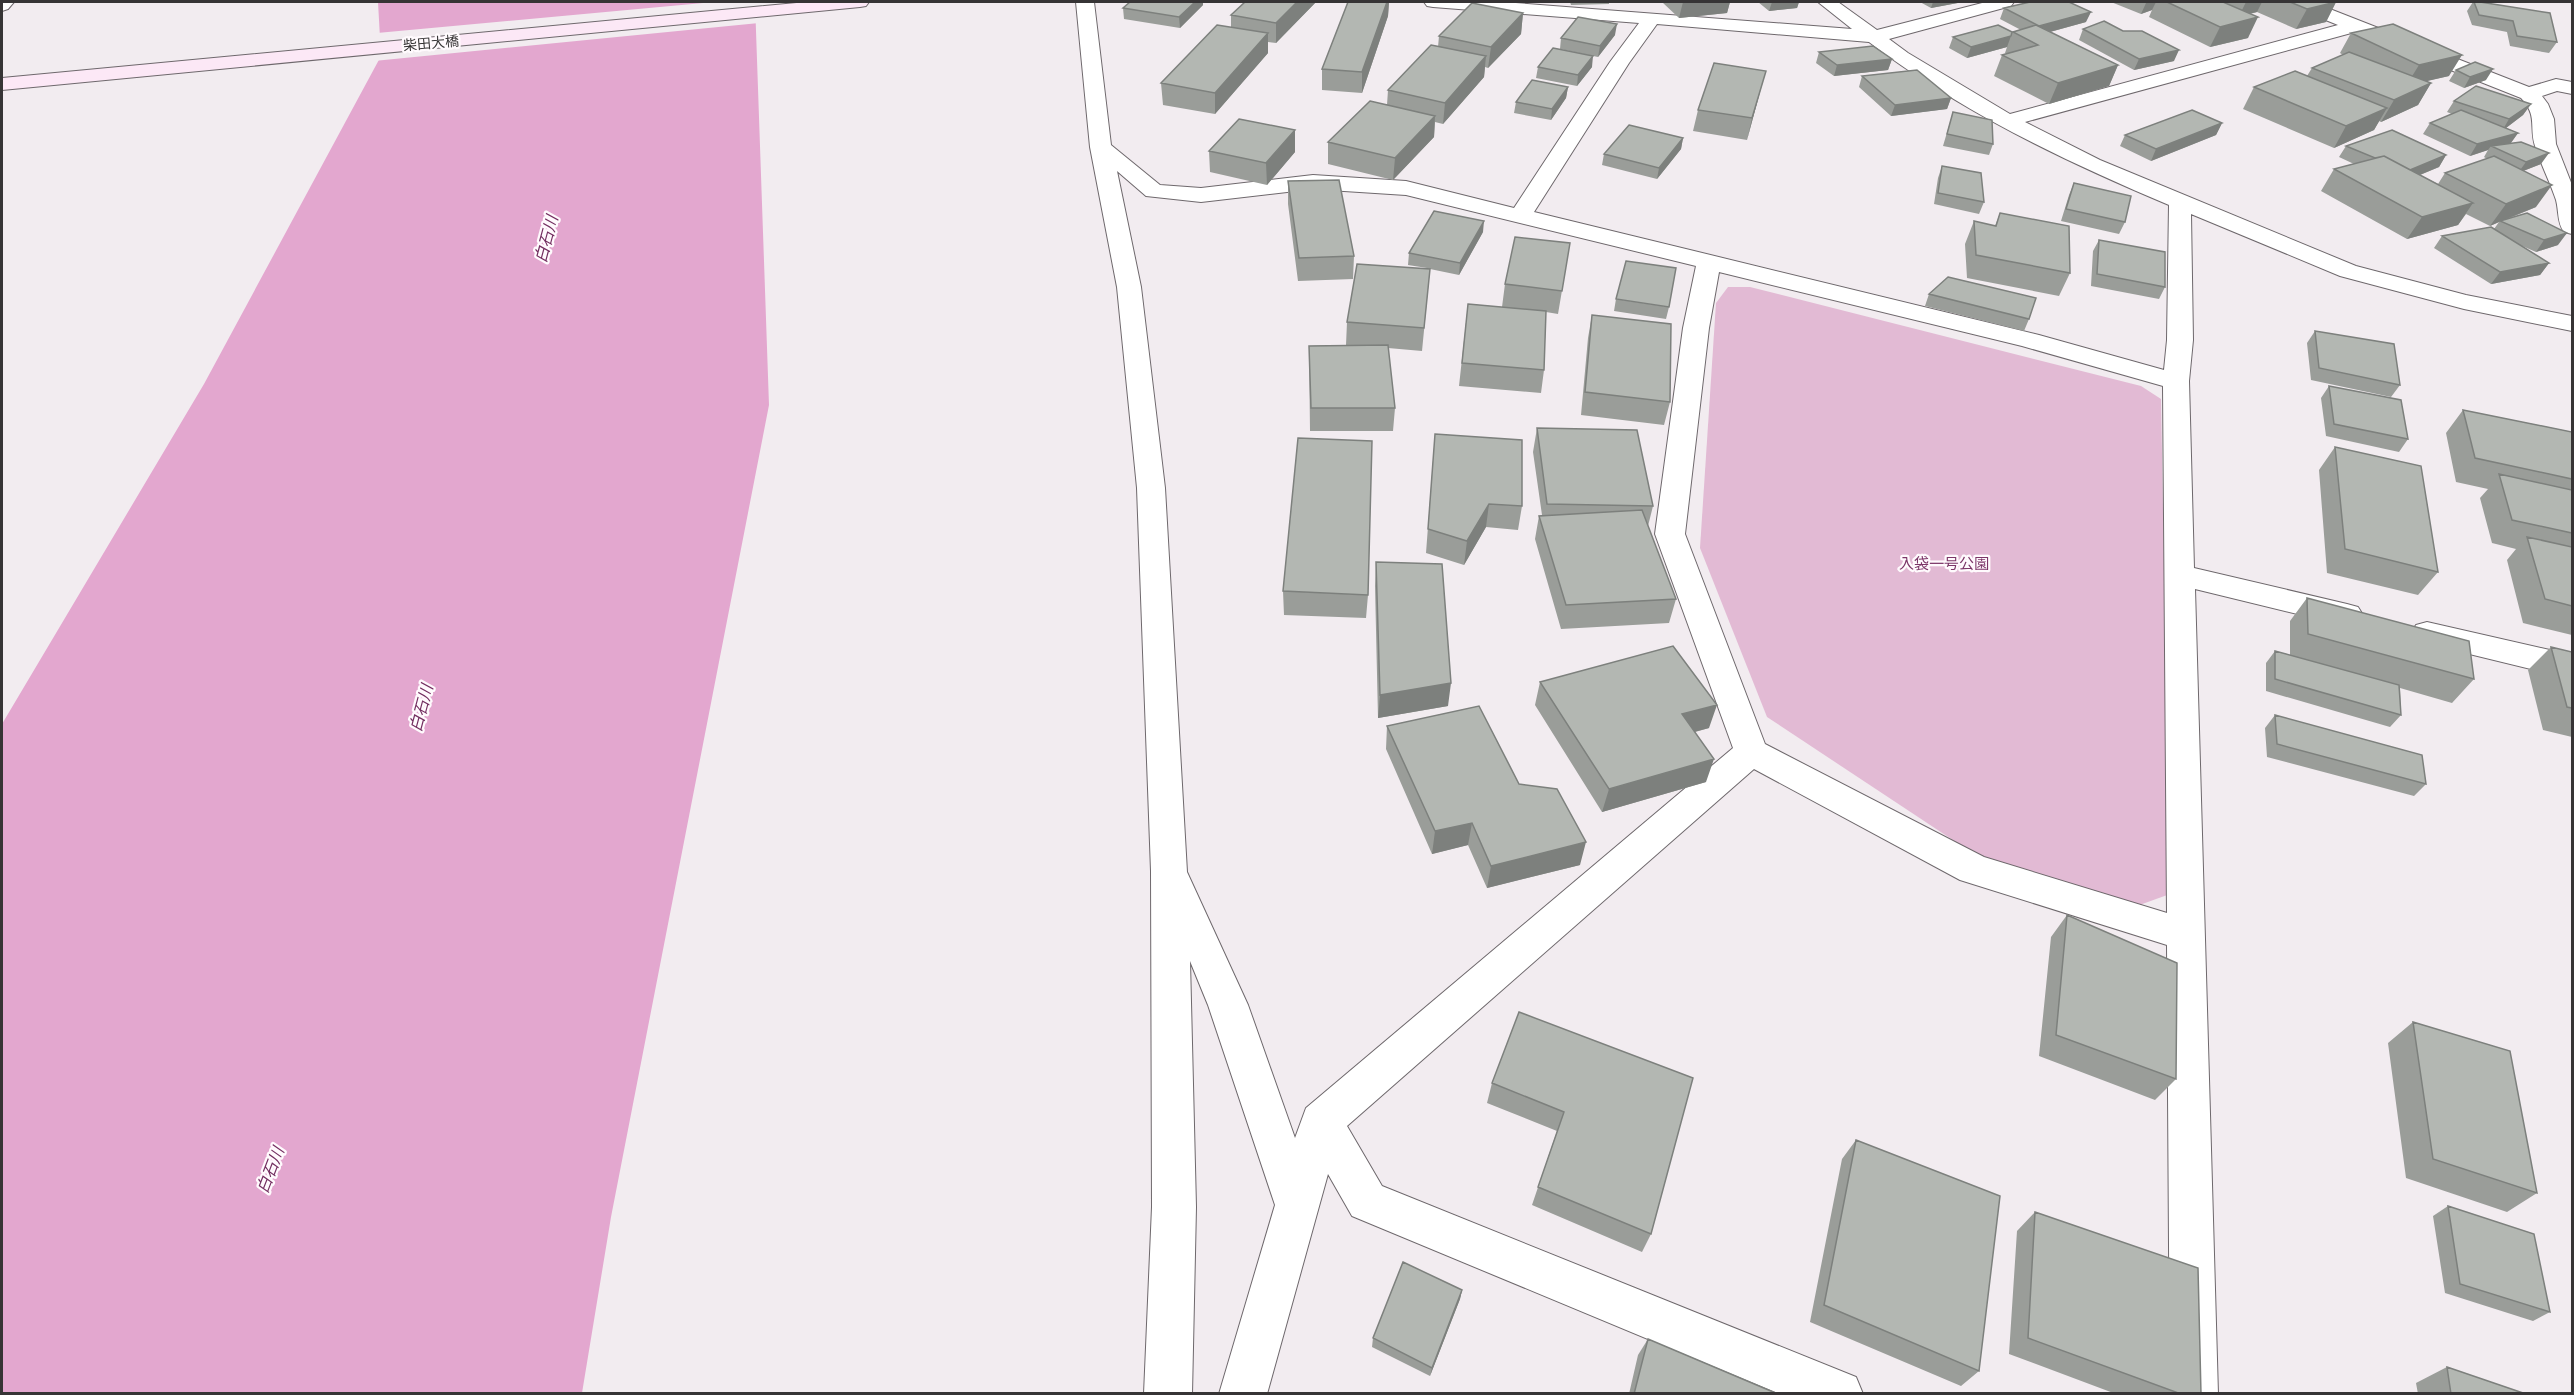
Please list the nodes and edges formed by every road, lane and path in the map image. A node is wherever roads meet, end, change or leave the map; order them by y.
1 (5, 2) edge
2 (860, 2) edge
3 (1085, 2) edge
4 (1433, 2) edge
5 (1827, 2) edge
6 (2004, 2) edge
7 (2297, 2) edge
8 (2, 5) edge
9 (1652, 18) junction
10 (2358, 25) junction
11 (1874, 37) junction
12 (2, 84) edge
13 (2572, 88) edge
14 (2528, 94) junction
15 (2006, 121) junction
16 (1101, 147) junction
17 (2180, 201) junction
18 (1520, 216) junction
19 (2572, 227) edge
20 (1709, 262) junction
21 (2572, 323) edge
22 (2176, 381) junction
23 (2180, 575) junction
24 (2572, 667) edge
25 (1751, 752) junction
26 (1169, 871) junction
27 (2186, 935) junction
28 (1321, 1122) junction
29 (1297, 1204) junction
30 (1168, 1394) edge
31 (1243, 1394) edge
32 (1839, 1394) edge
33 (2194, 1394) edge

1 - 8 street
2 - 12 main road, 柴田大橋
3 - 16 street
4 - 9 street
5 - 11 street
6 - 11 street
7 - 10 street
9 - 11 street
9 - 18 street
10 - 14 street
10 - 15 street
11 - 15 street
13 - 14 street
14 - 19 street
15 - 17 street
16 - 18 street
16 - 26 street
17 - 21 street
17 - 22 street
18 - 20 street
20 - 22 street
20 - 25 street
22 - 23 street
23 - 24 street
23 - 27 street
25 - 27 street
25 - 28 street
26 - 29 street
26 - 30 street
27 - 33 street
28 - 29 street
28 - 32 street
29 - 31 street

